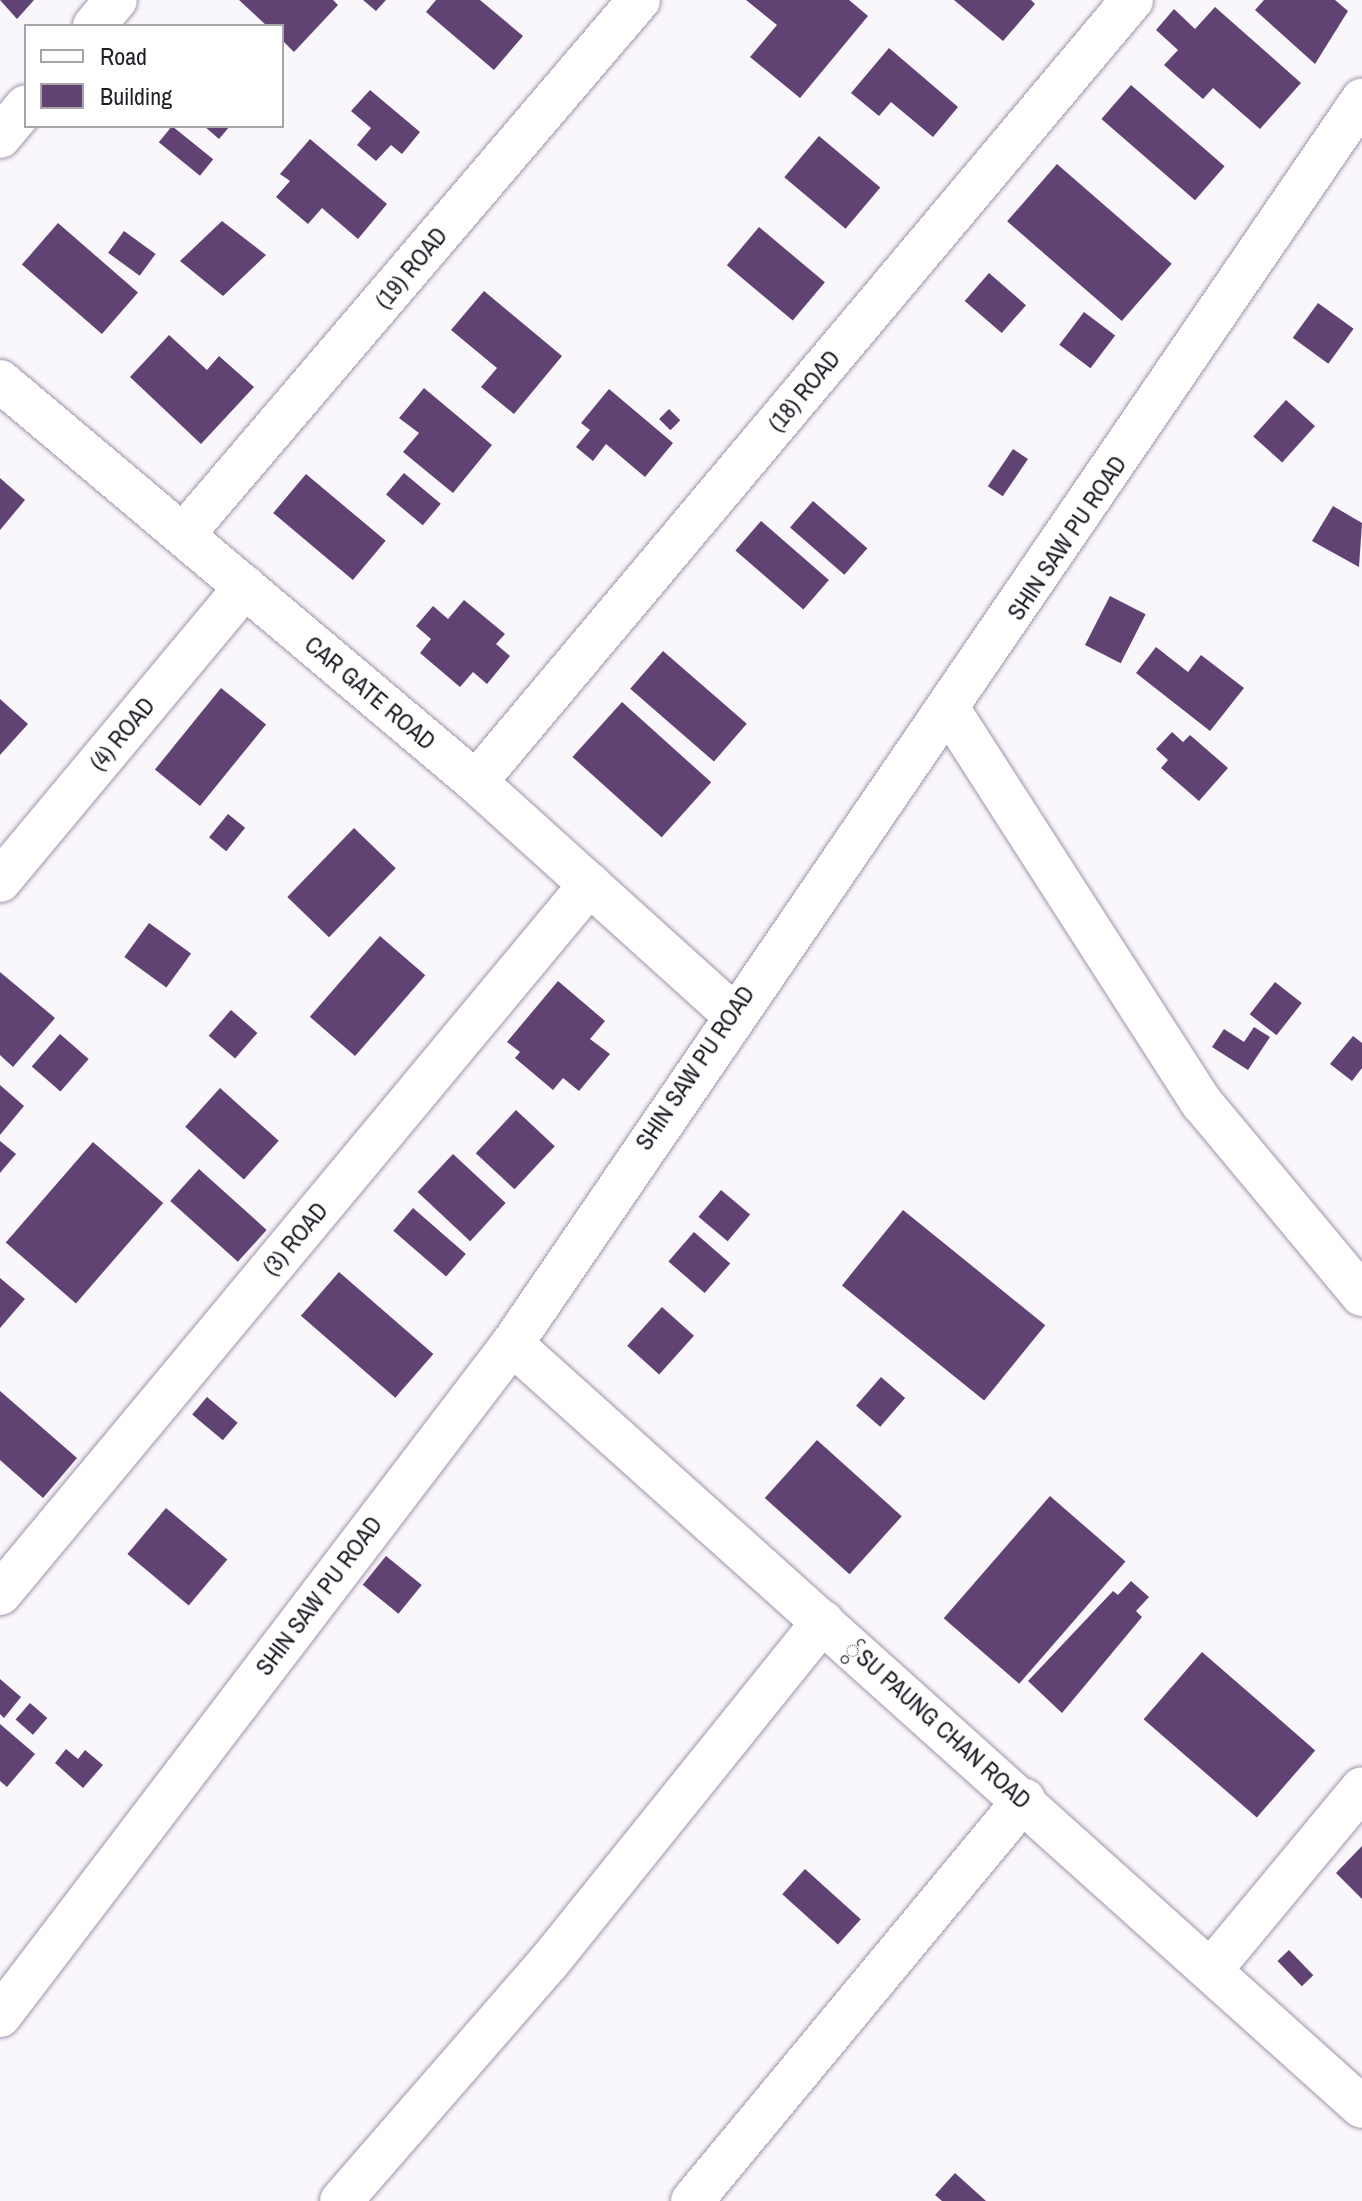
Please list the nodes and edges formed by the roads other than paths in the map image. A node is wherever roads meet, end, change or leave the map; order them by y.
1 (116, 0) edge
2 (639, 0) edge
3 (1132, 0) edge
4 (96, 24) edge
5 (1362, 100) edge
6 (24, 108) edge
7 (0, 137) edge
8 (0, 381) edge
9 (183, 535) junction
10 (245, 587) junction
11 (950, 711) junction
12 (476, 782) junction
13 (0, 881) edge
14 (590, 884) junction
15 (732, 1013) junction
16 (1362, 1295) edge
17 (512, 1344) junction
18 (0, 1594) edge
19 (823, 1621) junction
20 (1362, 1788) edge
21 (1024, 1800) junction
22 (1211, 1970) junction
23 (0, 2016) edge
24 (1362, 2107) edge
25 (341, 2201) edge
26 (692, 2201) edge

1 - 4 street
2 - 9 street, (19) ROAD
3 - 12 street, (18) ROAD
5 - 11 street, SHIN SAW PU ROAD
6 - 7 street
8 - 9 street, CAR GATE ROAD
9 - 10 street, CAR GATE ROAD
10 - 12 street, CAR GATE ROAD
10 - 13 street, (4) ROAD
11 - 15 street, SHIN SAW PU ROAD
11 - 16 street
12 - 14 street, CAR GATE ROAD
14 - 15 street, CAR GATE ROAD
14 - 18 street, (3) ROAD
15 - 17 street, SHIN SAW PU ROAD
17 - 19 street, ်ွSU PAUNG CHAN ROAD
17 - 23 street, SHIN SAW PU ROAD
19 - 21 street, ်ွSU PAUNG CHAN ROAD
19 - 25 street
20 - 22 street
21 - 22 street, ်ွSU PAUNG CHAN ROAD
21 - 26 street
22 - 24 street, ်ွSU PAUNG CHAN ROAD

